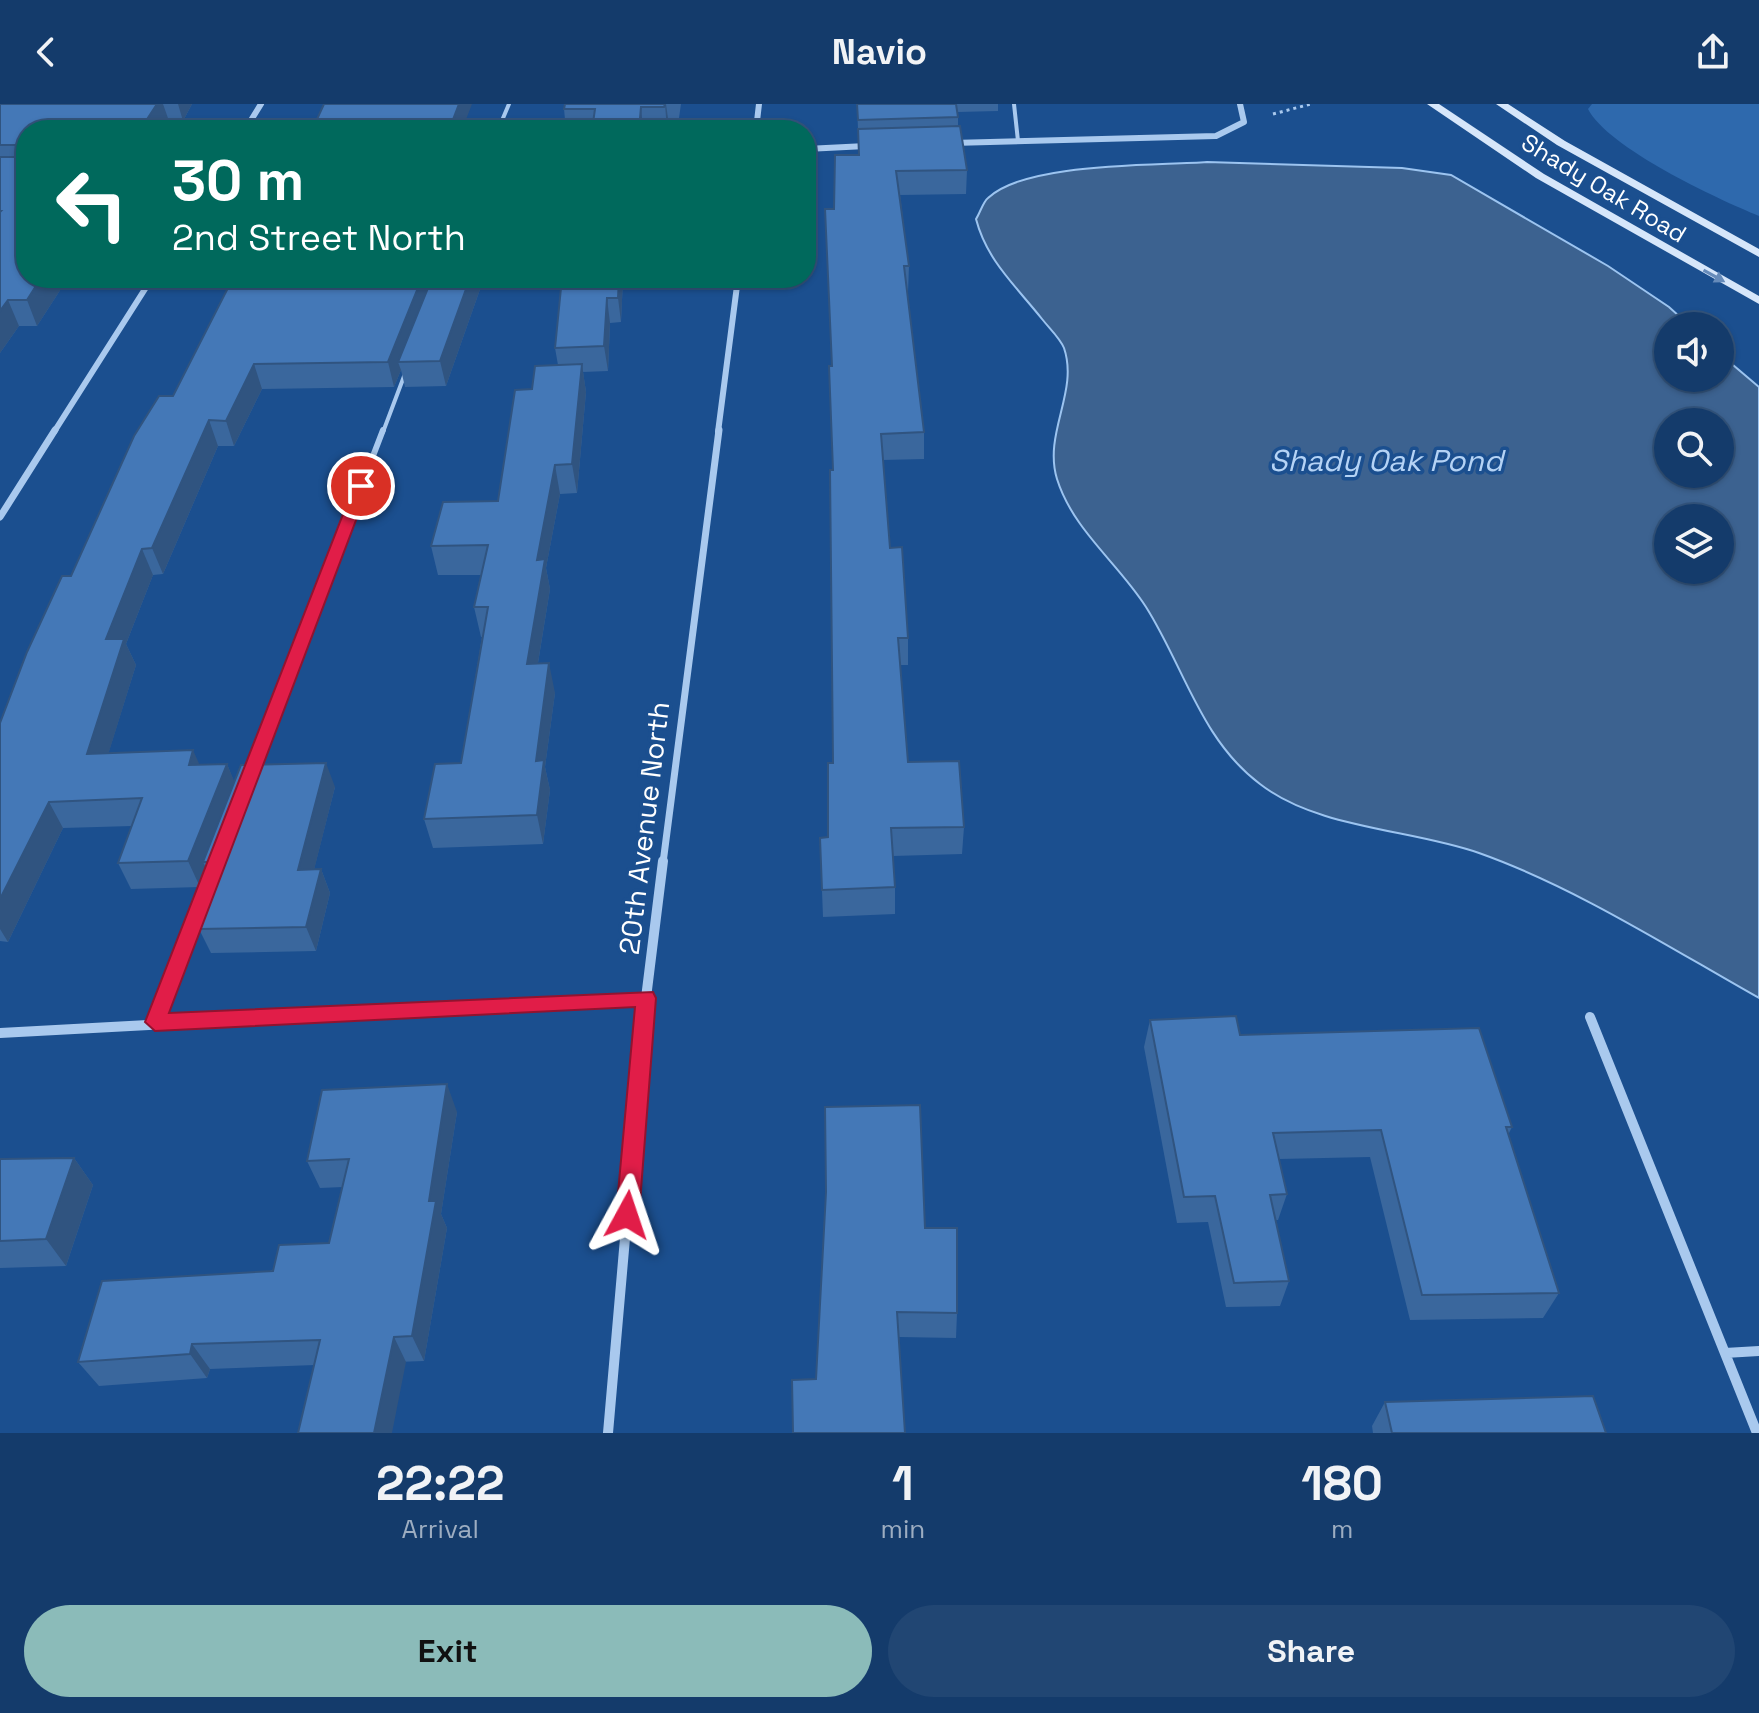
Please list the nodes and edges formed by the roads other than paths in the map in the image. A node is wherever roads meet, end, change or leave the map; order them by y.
1 (1014, 104) edge
2 (1240, 104) edge
3 (1432, 104) edge
4 (1501, 104) edge
5 (1018, 141) junction
6 (943, 144) edge
7 (882, 146) edge
8 (816, 149) edge
9 (1759, 254) edge
10 (146, 288) edge
11 (737, 288) edge
12 (1759, 301) edge
13 (407, 367) edge
14 (0, 517) edge
15 (247, 784) edge
16 (218, 858) edge
17 (646, 998) junction
18 (1590, 1017) dead end
19 (155, 1022) junction
20 (0, 1033) edge
21 (1759, 1351) edge
22 (1725, 1353) junction
23 (608, 1433) edge
24 (1757, 1433) edge

1 - 5 lane
2 - 5 street
3 -> 12 main road, Shady Oak Road
4 - 9 main road, Shady Oak Road
5 - 6 street
7 - 8 street
10 - 14 street
11 - 17 street, 20th Avenue North
13 - 15 lane
16 - 19 lane
17 - 19 street
17 - 23 street, 20th Avenue North
18 - 22 street
19 - 20 street
21 - 22 street
22 - 24 street

